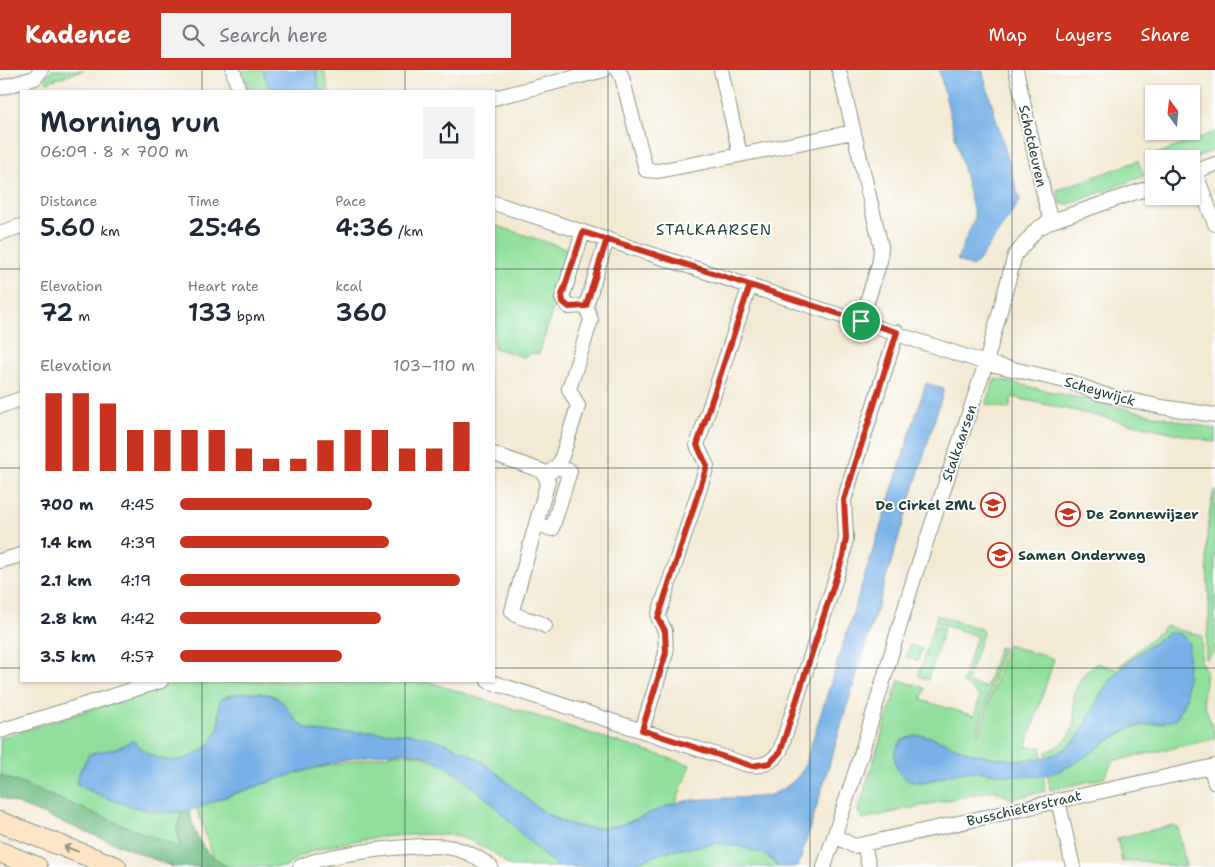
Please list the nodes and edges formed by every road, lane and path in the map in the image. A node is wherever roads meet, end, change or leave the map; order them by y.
1 (41, 70) edge
2 (233, 70) edge
3 (604, 70) edge
4 (618, 70) edge
5 (721, 70) edge
6 (839, 70) edge
7 (1016, 70) edge
8 (0, 88) edge
9 (239, 90) edge
10 (495, 98) edge
11 (853, 132) junction
12 (740, 155) junction
13 (1215, 164) edge
14 (1200, 169) edge
15 (1145, 189) edge
16 (1200, 189) edge
17 (495, 203) edge
18 (1052, 221) junction
19 (1215, 224) edge
20 (20, 226) edge
21 (583, 232) junction
22 (0, 233) edge
23 (607, 239) junction
24 (750, 285) junction
25 (586, 306) junction
26 (861, 321) junction
27 (897, 332) junction
28 (986, 362) junction
29 (20, 399) edge
30 (0, 406) edge
31 (1215, 416) edge
32 (495, 454) edge
33 (552, 471) junction
34 (537, 524) junction
35 (20, 558) edge
36 (0, 561) edge
37 (544, 626) dead end
38 (158, 682) edge
39 (491, 682) edge
40 (642, 730) junction
41 (0, 731) edge
42 (1213, 766) edge
43 (1215, 783) edge
44 (1058, 800) junction
45 (0, 822) edge
46 (835, 836) junction
47 (864, 844) junction
48 (0, 852) edge
49 (333, 862) edge
50 (37, 867) edge
51 (116, 867) edge
52 (300, 867) edge
53 (491, 867) edge
54 (824, 867) edge
55 (869, 867) edge
56 (1073, 867) edge

1 - 8 street
2 - 9 street
3 - 10 street
4 - 12 street
5 - 12 street
6 - 11 street
7 - 18 street, Schotdeuren
11 - 12 street
11 - 26 street
13 - 14 street
15 - 18 street, Stalkaarsen
16 - 19 street
17 - 21 street, Scheywijck
18 - 28 street, Stalkaarsen
20 - 22 street
21 - 23 street, Scheywijck
21 - 25 street
23 - 24 street, Scheywijck
23 - 25 street
24 - 26 street, Scheywijck
24 - 40 street
25 - 33 street
26 - 27 street, Scheywijck
27 - 28 street, Scheywijck
27 - 40 street
28 - 31 street, Scheywijck
28 - 46 street, Stalkaarsen
29 - 30 street
32 - 33 street
33 - 34 street
33 - 34 street
34 - 37 street
35 - 36 street
38 - 41 street
39 - 40 street
42 - 43 street
42 - 44 street, Busschieterstraat
44 - 47 street, Busschieterstraat
44 - 56 street
51 -> 45 main road
46 - 47 street, Busschieterstraat
46 - 54 street, Stalkaarsen
47 - 55 street
48 - 50 main road
49 - 52 street
49 - 53 street

